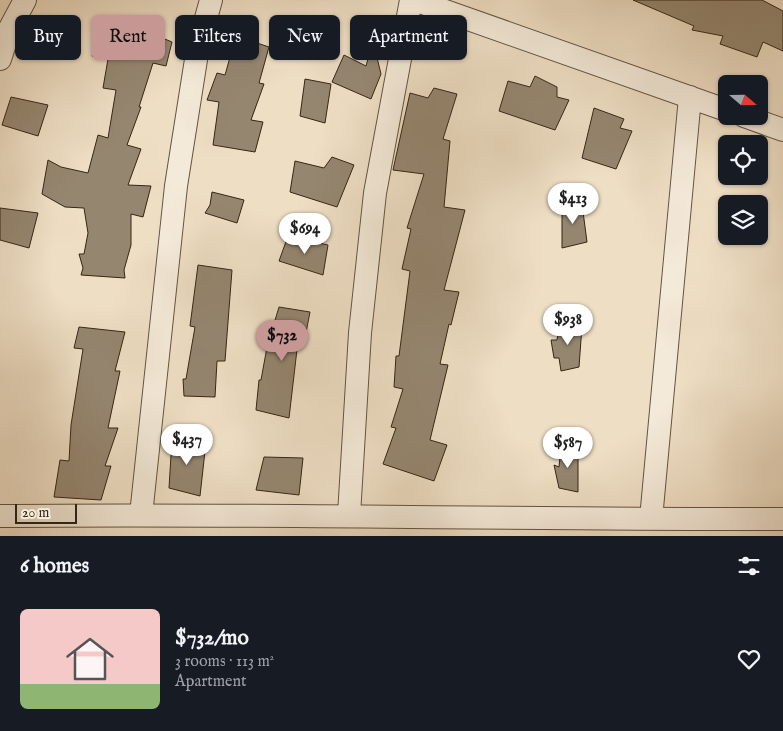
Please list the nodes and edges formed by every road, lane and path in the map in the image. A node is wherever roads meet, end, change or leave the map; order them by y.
1 (25, 0) edge
2 (211, 0) edge
3 (413, 0) edge
4 (0, 59) edge
5 (690, 97) junction
6 (718, 107) edge
7 (768, 125) edge
8 (783, 130) edge
9 (349, 515) junction
10 (0, 516) edge
11 (141, 516) junction
12 (783, 519) edge
13 (651, 520) junction
14 (36, 526) edge
15 (282, 526) edge
16 (605, 528) edge

1 - 4 street
2 - 11 street
3 - 5 street
3 - 9 street
5 - 6 street
5 - 13 street
7 - 8 street
9 - 15 street
9 - 16 street
10 - 14 street
11 - 14 street
11 - 15 street
12 - 13 street
13 - 16 street

